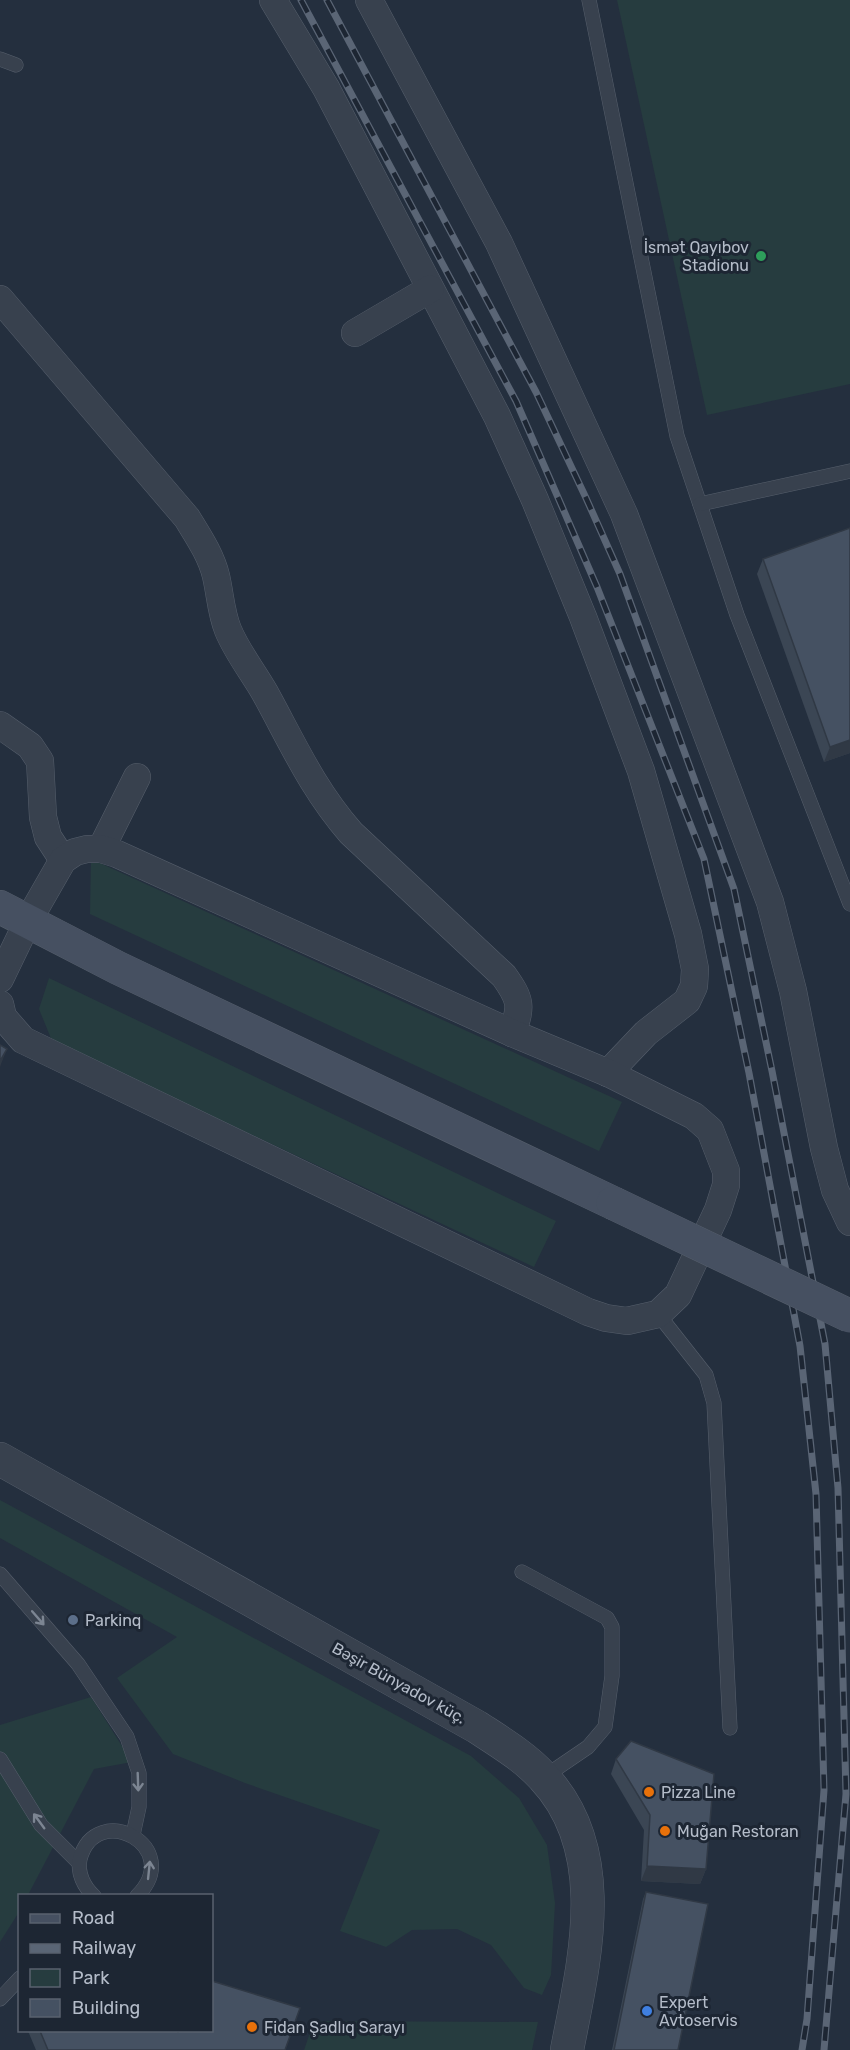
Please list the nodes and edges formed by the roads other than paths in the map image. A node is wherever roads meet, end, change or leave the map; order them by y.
1 (273, 0) edge
2 (369, 0) edge
3 (589, 0) edge
4 (0, 59) edge
5 (16, 65) dead end
6 (430, 289) junction
7 (0, 299) edge
8 (355, 333) dead end
9 (850, 471) edge
10 (700, 504) junction
11 (0, 725) edge
12 (136, 777) dead end
13 (101, 849) junction
14 (63, 860) junction
15 (850, 904) edge
16 (9, 914) edge
17 (0, 979) edge
18 (0, 1004) edge
19 (512, 1033) junction
20 (608, 1073) junction
21 (850, 1222) edge
22 (658, 1314) junction
23 (850, 1316) edge
24 (0, 1459) edge
25 (522, 1572) dead end
26 (0, 1574) edge
27 (730, 1728) dead end
28 (0, 1759) edge
29 (544, 1777) junction
30 (133, 1835) junction
31 (79, 1863) junction
32 (91, 1894) edge
33 (139, 1894) edge
34 (18, 1980) edge
35 (0, 1999) edge
36 (567, 2050) edge

1 - 6 street
2 - 21 street
3 - 10 lane
4 - 5 lane
6 - 8 street
6 - 20 street
7 - 19 street
9 - 10 lane
10 - 15 lane
11 - 14 street
12 - 13 street
13 - 14 street
13 - 19 street
14 - 16 street
16 - 17 street
16 - 23 main road, bridge
18 - 22 street
19 - 20 street
20 - 22 street
22 - 27 lane
24 - 29 street, Bəşir Bünyadov küç.
25 - 29 lane
26 -> 30 lane
31 -> 28 lane
29 - 36 street, Bəşir Bünyadov küç.
30 - 31 lane
33 -> 30 lane
31 - 32 lane
34 - 35 lane

